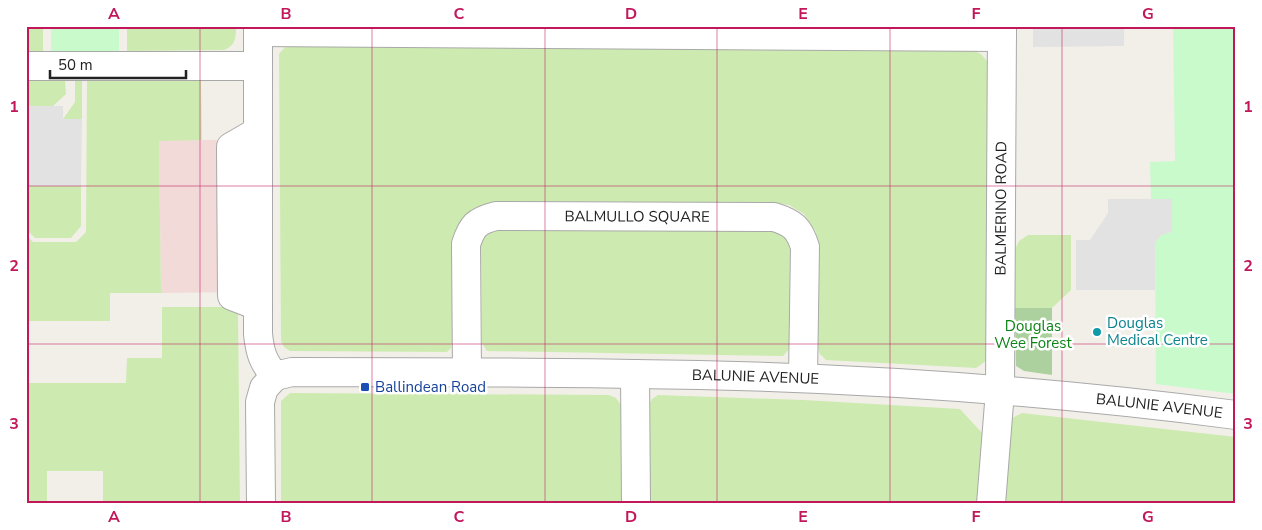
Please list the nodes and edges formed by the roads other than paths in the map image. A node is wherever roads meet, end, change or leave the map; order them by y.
1 (258, 29) edge
2 (580, 30) edge
3 (1002, 32) edge
4 (26, 66) edge
5 (257, 66) junction
6 (257, 132) junction
7 (258, 306) junction
8 (467, 373) junction
9 (635, 374) junction
10 (275, 376) junction
11 (803, 378) junction
12 (1000, 390) junction
13 (1236, 415) edge
14 (261, 504) edge
15 (636, 504) edge
16 (991, 504) edge

1 - 2 street
1 - 5 street
2 - 3 street
3 - 12 street, BALMERINO ROAD
4 - 5 street
5 - 6 street
6 - 7 street
6 - 7 street
7 - 10 street
8 - 9 street, BALUNIE AVENUE
8 - 10 street, BALUNIE AVENUE
8 - 11 street, BALMULLO SQUARE
9 - 11 street, BALUNIE AVENUE
9 - 15 street
10 - 14 street
11 - 12 street, BALUNIE AVENUE
12 - 13 street, BALUNIE AVENUE
12 - 16 street, BALMERINO ROAD

